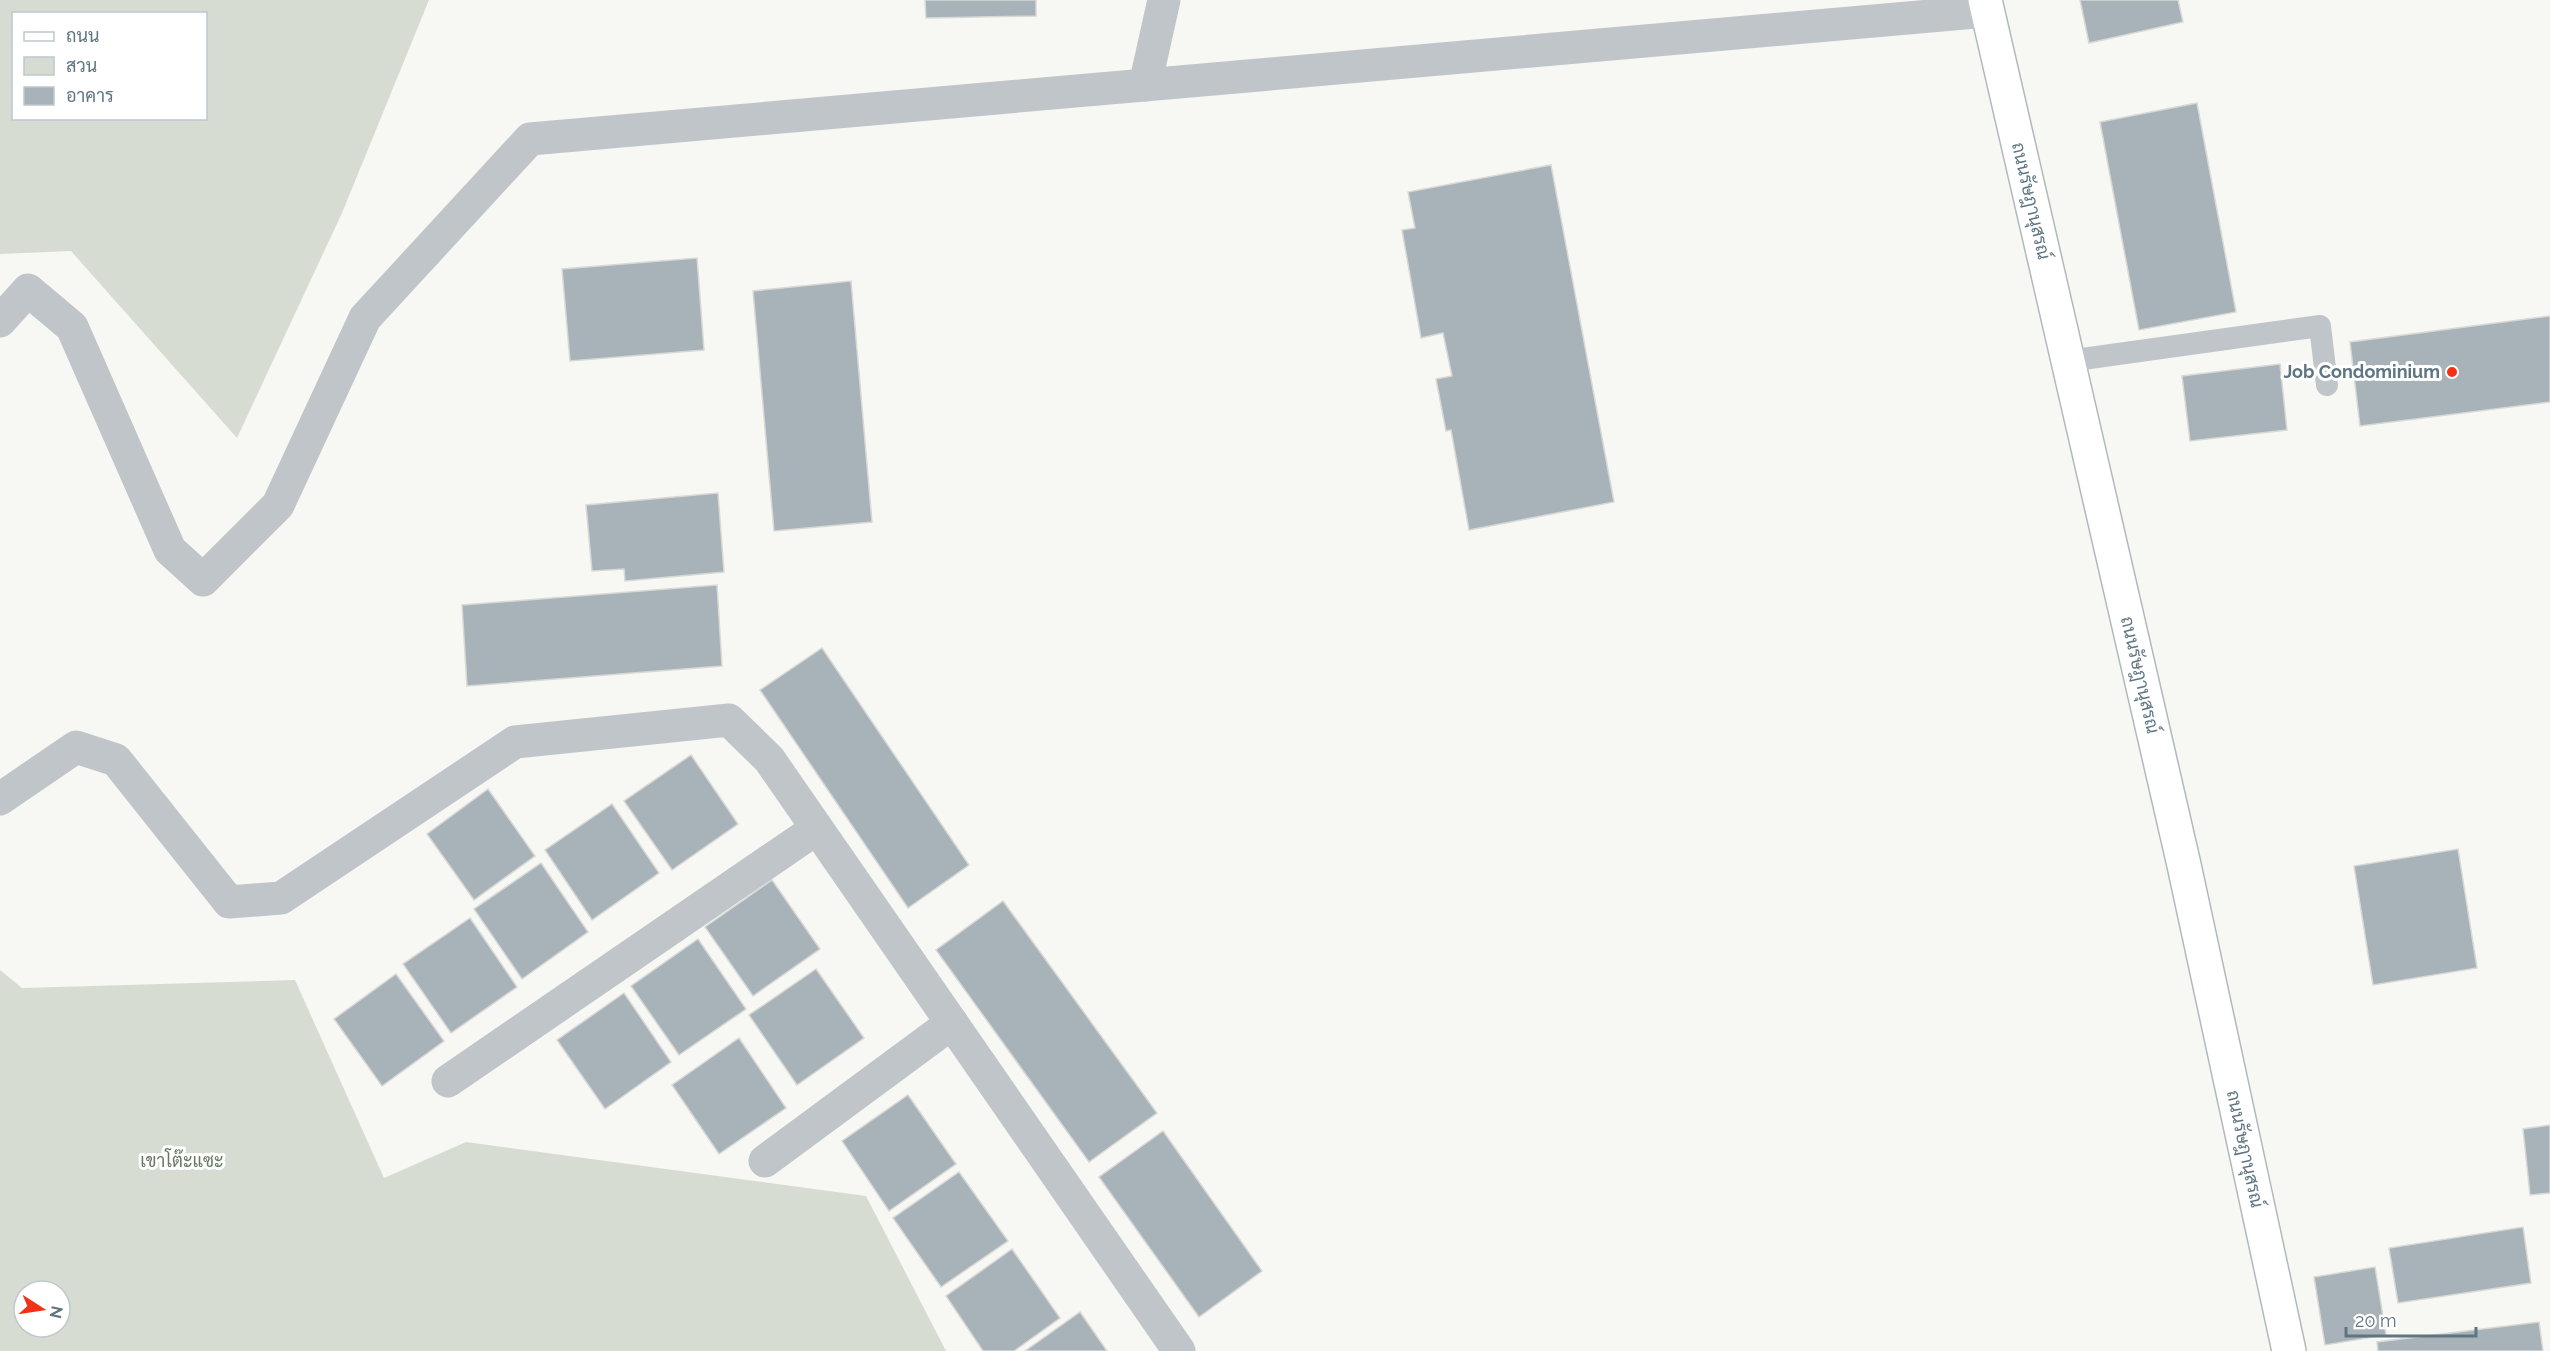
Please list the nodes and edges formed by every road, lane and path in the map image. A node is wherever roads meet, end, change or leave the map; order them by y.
1 (1164, 0) edge
2 (1986, 5) edge
3 (1145, 85) junction
4 (0, 321) edge
5 (2068, 361) junction
6 (2327, 385) dead end
7 (0, 799) edge
8 (816, 829) junction
9 (952, 1023) junction
10 (448, 1082) dead end
11 (765, 1161) dead end
12 (1179, 1351) edge
13 (2289, 1351) edge

1 - 3 street
2 - 3 street
2 - 5 street, ถนนรัษฎานุสรณ์
3 - 4 street
5 - 6 lane
5 - 13 street, ถนนรัษฎานุสรณ์
7 - 8 street
8 - 9 street
8 - 10 street
9 - 11 street
9 - 12 street

